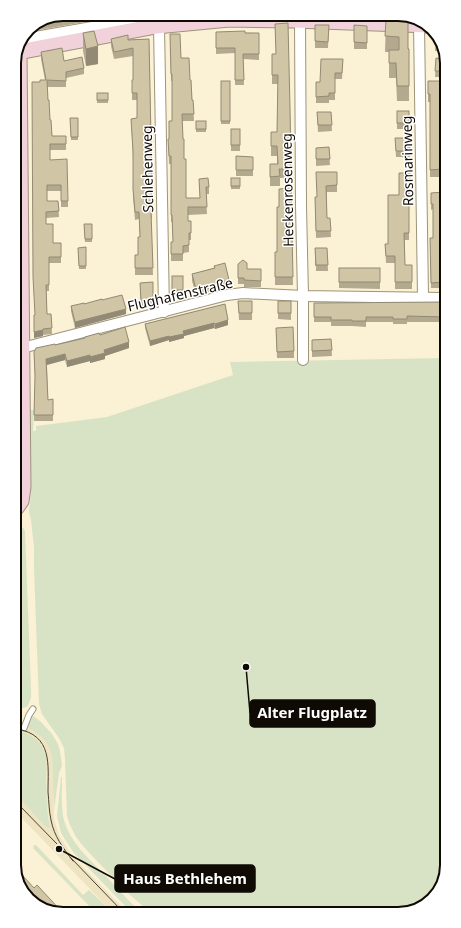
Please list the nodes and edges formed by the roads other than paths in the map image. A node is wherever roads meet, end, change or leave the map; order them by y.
1 (128, 21) edge
2 (216, 21) edge
3 (300, 21) edge
4 (325, 21) edge
5 (416, 25) edge
6 (159, 26) junction
7 (424, 30) edge
8 (24, 47) edge
9 (24, 47) edge
10 (21, 198) edge
11 (304, 296) junction
12 (423, 298) junction
13 (440, 298) edge
14 (164, 312) junction
15 (22, 348) junction
16 (303, 360) dead end
17 (21, 499) edge
18 (33, 709) dead end
19 (24, 728) dead end

1 - 8 street
2 - 6 main road
3 - 11 street, Heckenrosenweg
4 - 5 main road
6 - 9 main road
6 - 14 street, Schlehenweg
7 - 12 street, Rosmarinweg
10 - 15 main road
11 - 12 street, Flughafenstraße
11 - 14 street, Flughafenstraße
11 - 16 street, Heckenrosenweg
12 - 13 street, Flughafenstraße
14 - 15 street, Flughafenstraße
15 - 17 main road
18 - 19 lane

